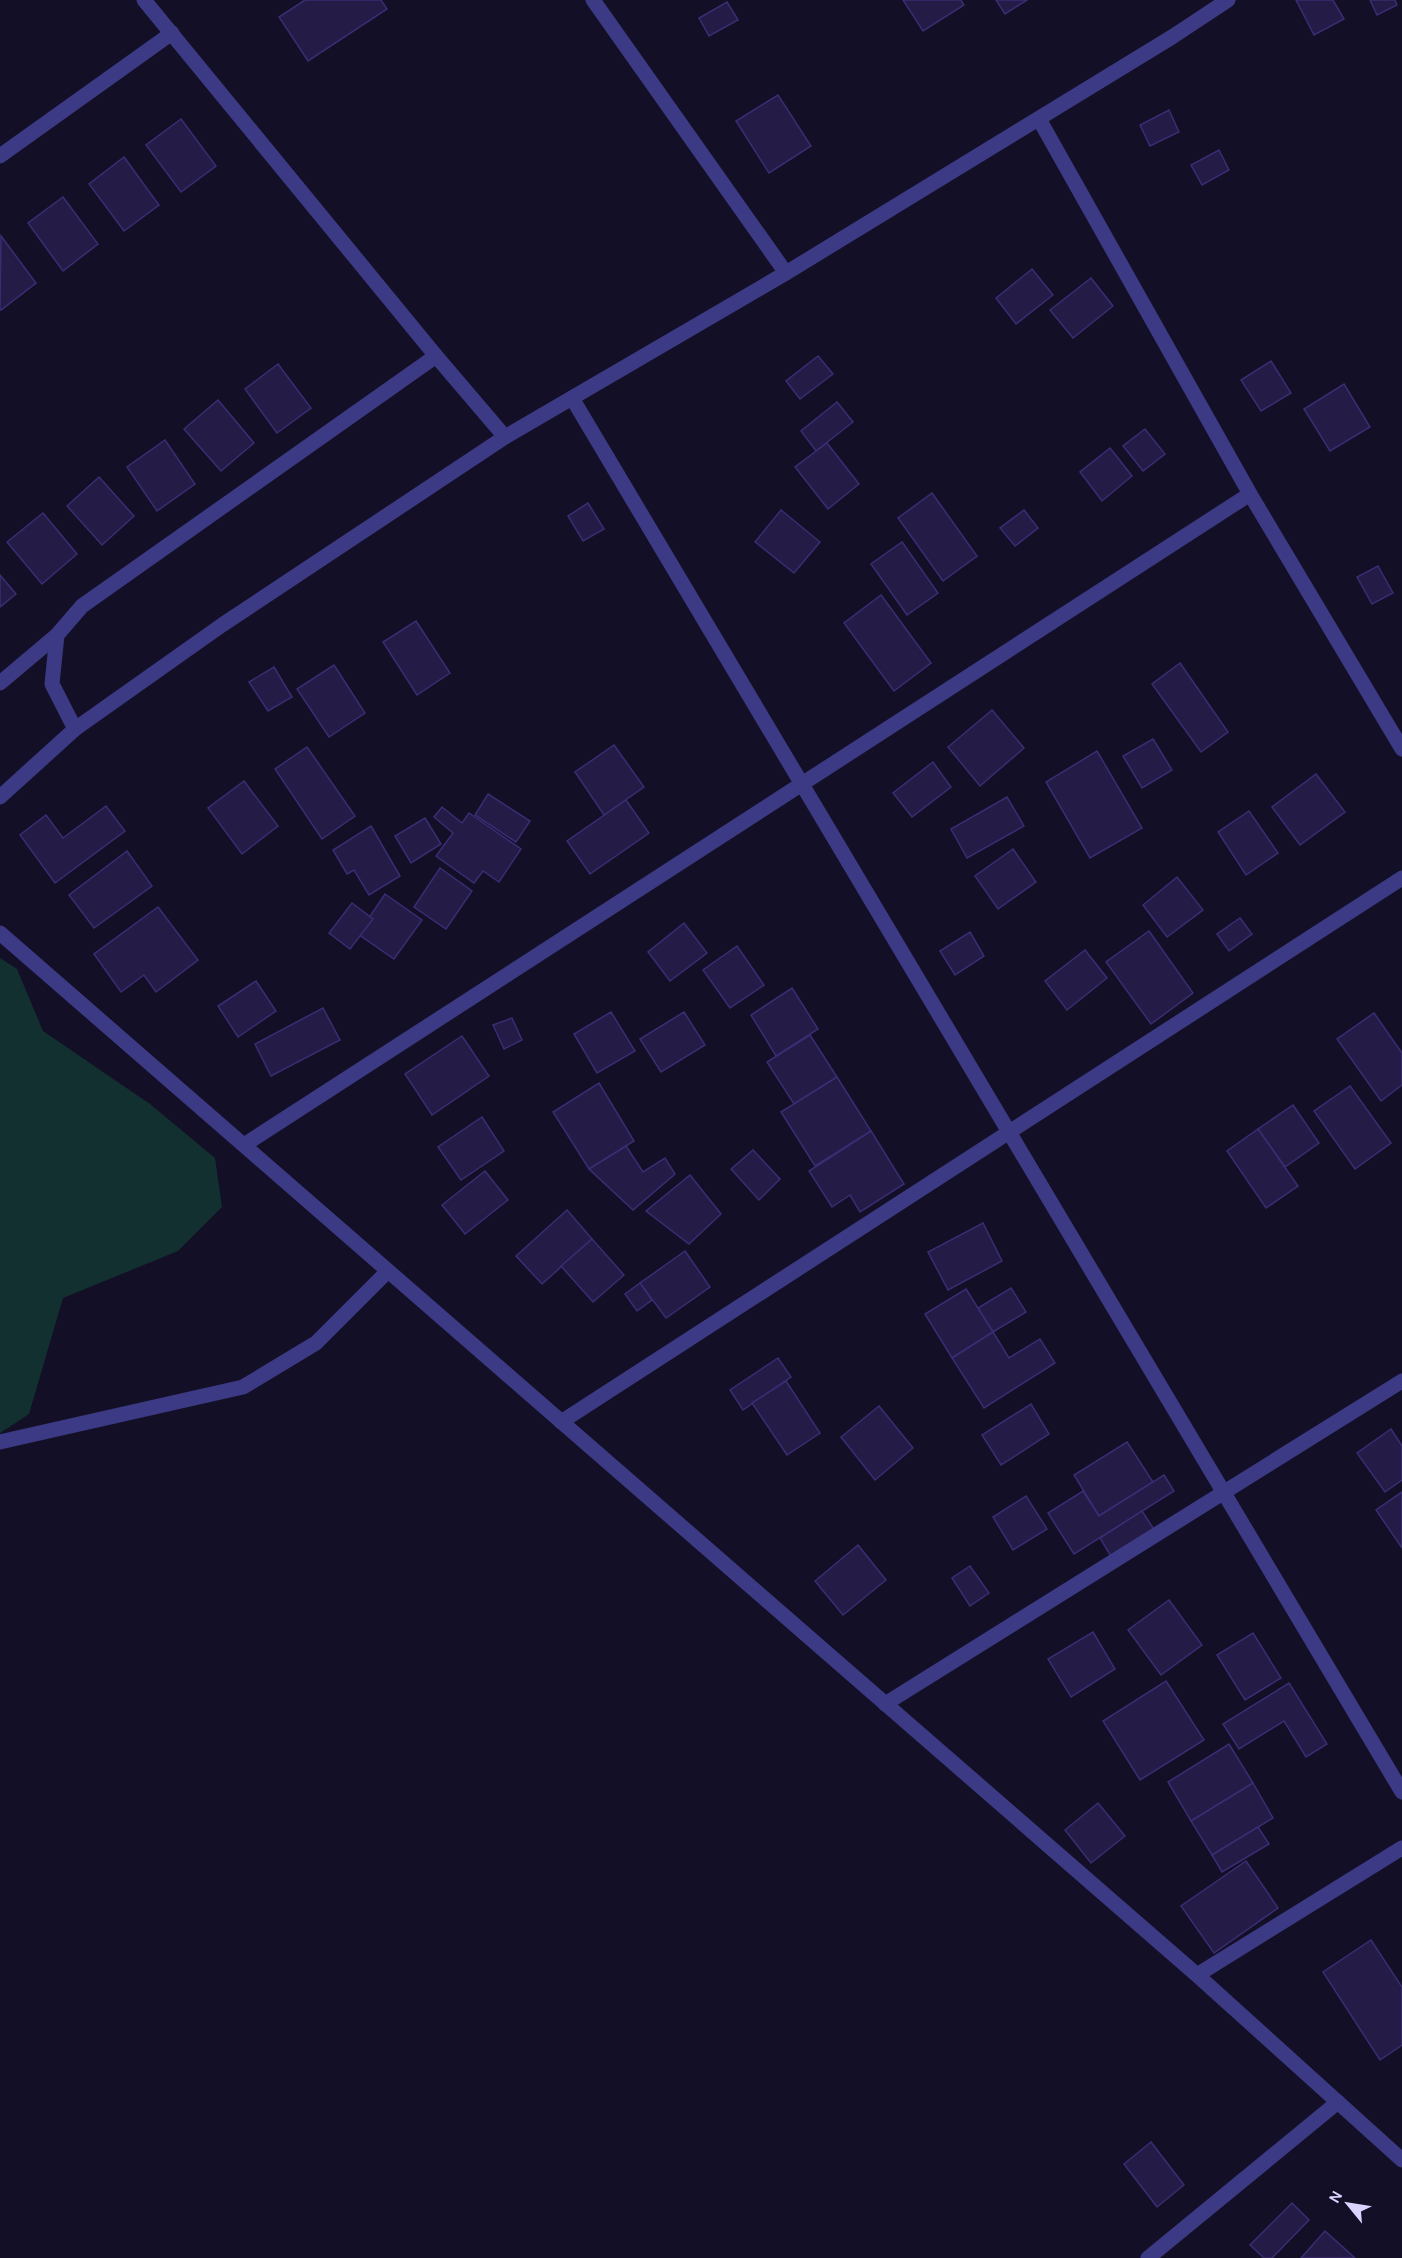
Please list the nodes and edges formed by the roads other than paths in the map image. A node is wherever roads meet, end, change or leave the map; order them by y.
1 (144, 0) edge
2 (593, 0) edge
3 (1228, 0) edge
4 (172, 33) junction
5 (1039, 119) junction
6 (0, 156) edge
7 (786, 273) junction
8 (436, 356) junction
9 (572, 398) junction
10 (505, 437) junction
11 (1250, 494) junction
12 (57, 635) junction
13 (0, 683) edge
14 (75, 729) junction
15 (1402, 749) edge
16 (801, 783) junction
17 (0, 796) edge
18 (1402, 878) edge
19 (0, 933) edge
20 (1009, 1132) junction
21 (243, 1145) junction
22 (388, 1271) junction
23 (1402, 1381) edge
24 (561, 1422) junction
25 (0, 1442) edge
26 (1224, 1492) junction
27 (885, 1704) junction
28 (1402, 1792) edge
29 (1402, 1848) edge
30 (1197, 1975) junction
31 (1338, 2102) junction
32 (1402, 2160) edge
33 (1148, 2258) edge

1 - 4 street
2 - 7 street
3 - 5 street
4 - 6 street
4 - 8 street
5 - 7 street
5 - 11 street
7 - 9 street
8 - 10 street
8 - 12 street
9 - 10 street
9 - 16 street
10 - 14 street
11 - 15 street
11 - 16 street
12 - 13 street
12 - 14 street
14 - 17 street
16 - 20 street
16 - 21 street
18 - 20 street
19 - 21 street
20 - 24 street
20 - 26 street
21 - 22 street
22 - 24 street
22 - 25 street
23 - 26 street
24 - 27 street
26 - 27 street
26 - 28 street
27 - 30 street
29 - 30 street
30 - 31 street
31 - 32 street
31 - 33 street

